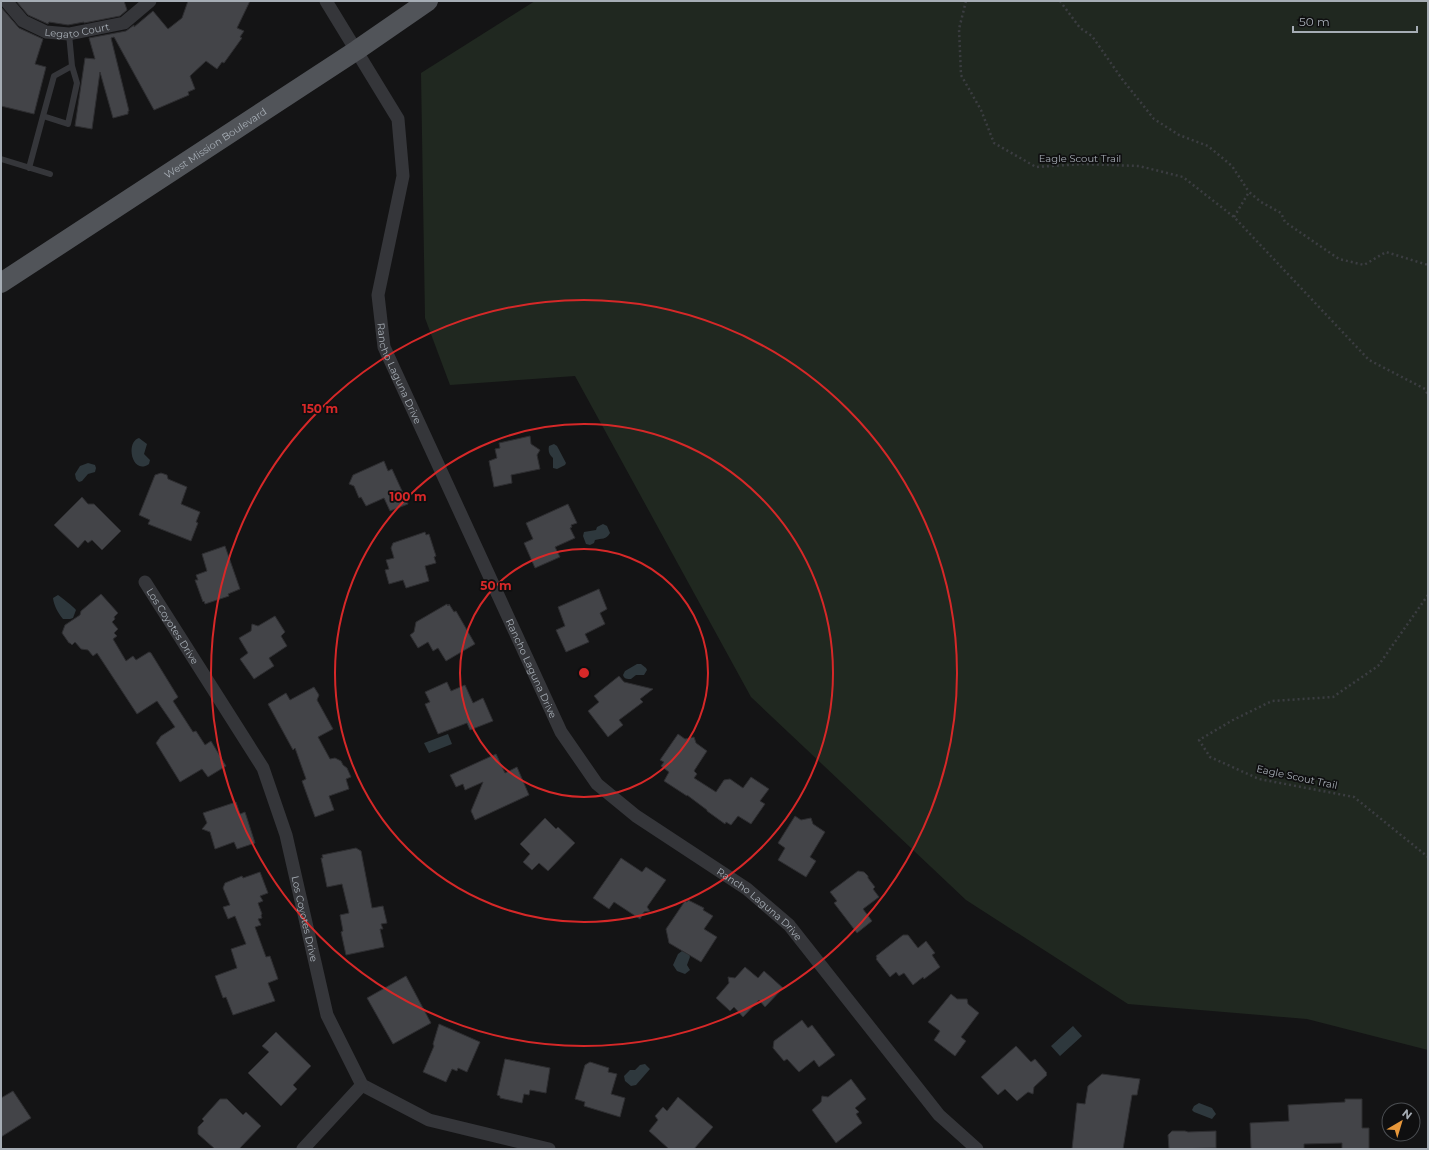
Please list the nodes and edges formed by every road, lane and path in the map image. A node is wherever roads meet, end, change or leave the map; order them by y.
1 (6, 1) edge
2 (150, 1) edge
3 (326, 1) edge
4 (428, 1) edge
5 (966, 1) edge
6 (1060, 1) edge
7 (68, 34) junction
8 (357, 50) junction
9 (72, 66) junction
10 (43, 116) junction
11 (1, 159) edge
12 (29, 168) junction
13 (50, 174) dead end
14 (1249, 192) junction
15 (1234, 217) junction
16 (1428, 265) edge
17 (1, 283) edge
18 (1428, 395) edge
19 (145, 582) dead end
20 (1428, 595) edge
21 (1428, 858) edge
22 (362, 1085) junction
23 (302, 1149) edge
24 (549, 1149) edge
25 (977, 1149) edge

1 - 7 street, Legato Court
2 - 7 street, Legato Court
3 - 8 street, Rancho Laguna Drive
4 - 8 main road, West Mission Boulevard
5 - 15 path, Eagle Scout Trail
6 - 14 path
7 - 9 lane
8 - 17 main road, West Mission Boulevard
8 - 25 street, Rancho Laguna Drive
9 - 10 lane
9 - 10 lane
10 - 12 lane
11 - 12 lane
12 - 13 lane
14 - 15 path
14 - 16 path
15 - 18 path, Eagle Scout Trail
19 - 22 street, Los Coyotes Drive
20 - 21 path, Eagle Scout Trail
22 - 23 street
22 - 24 street

